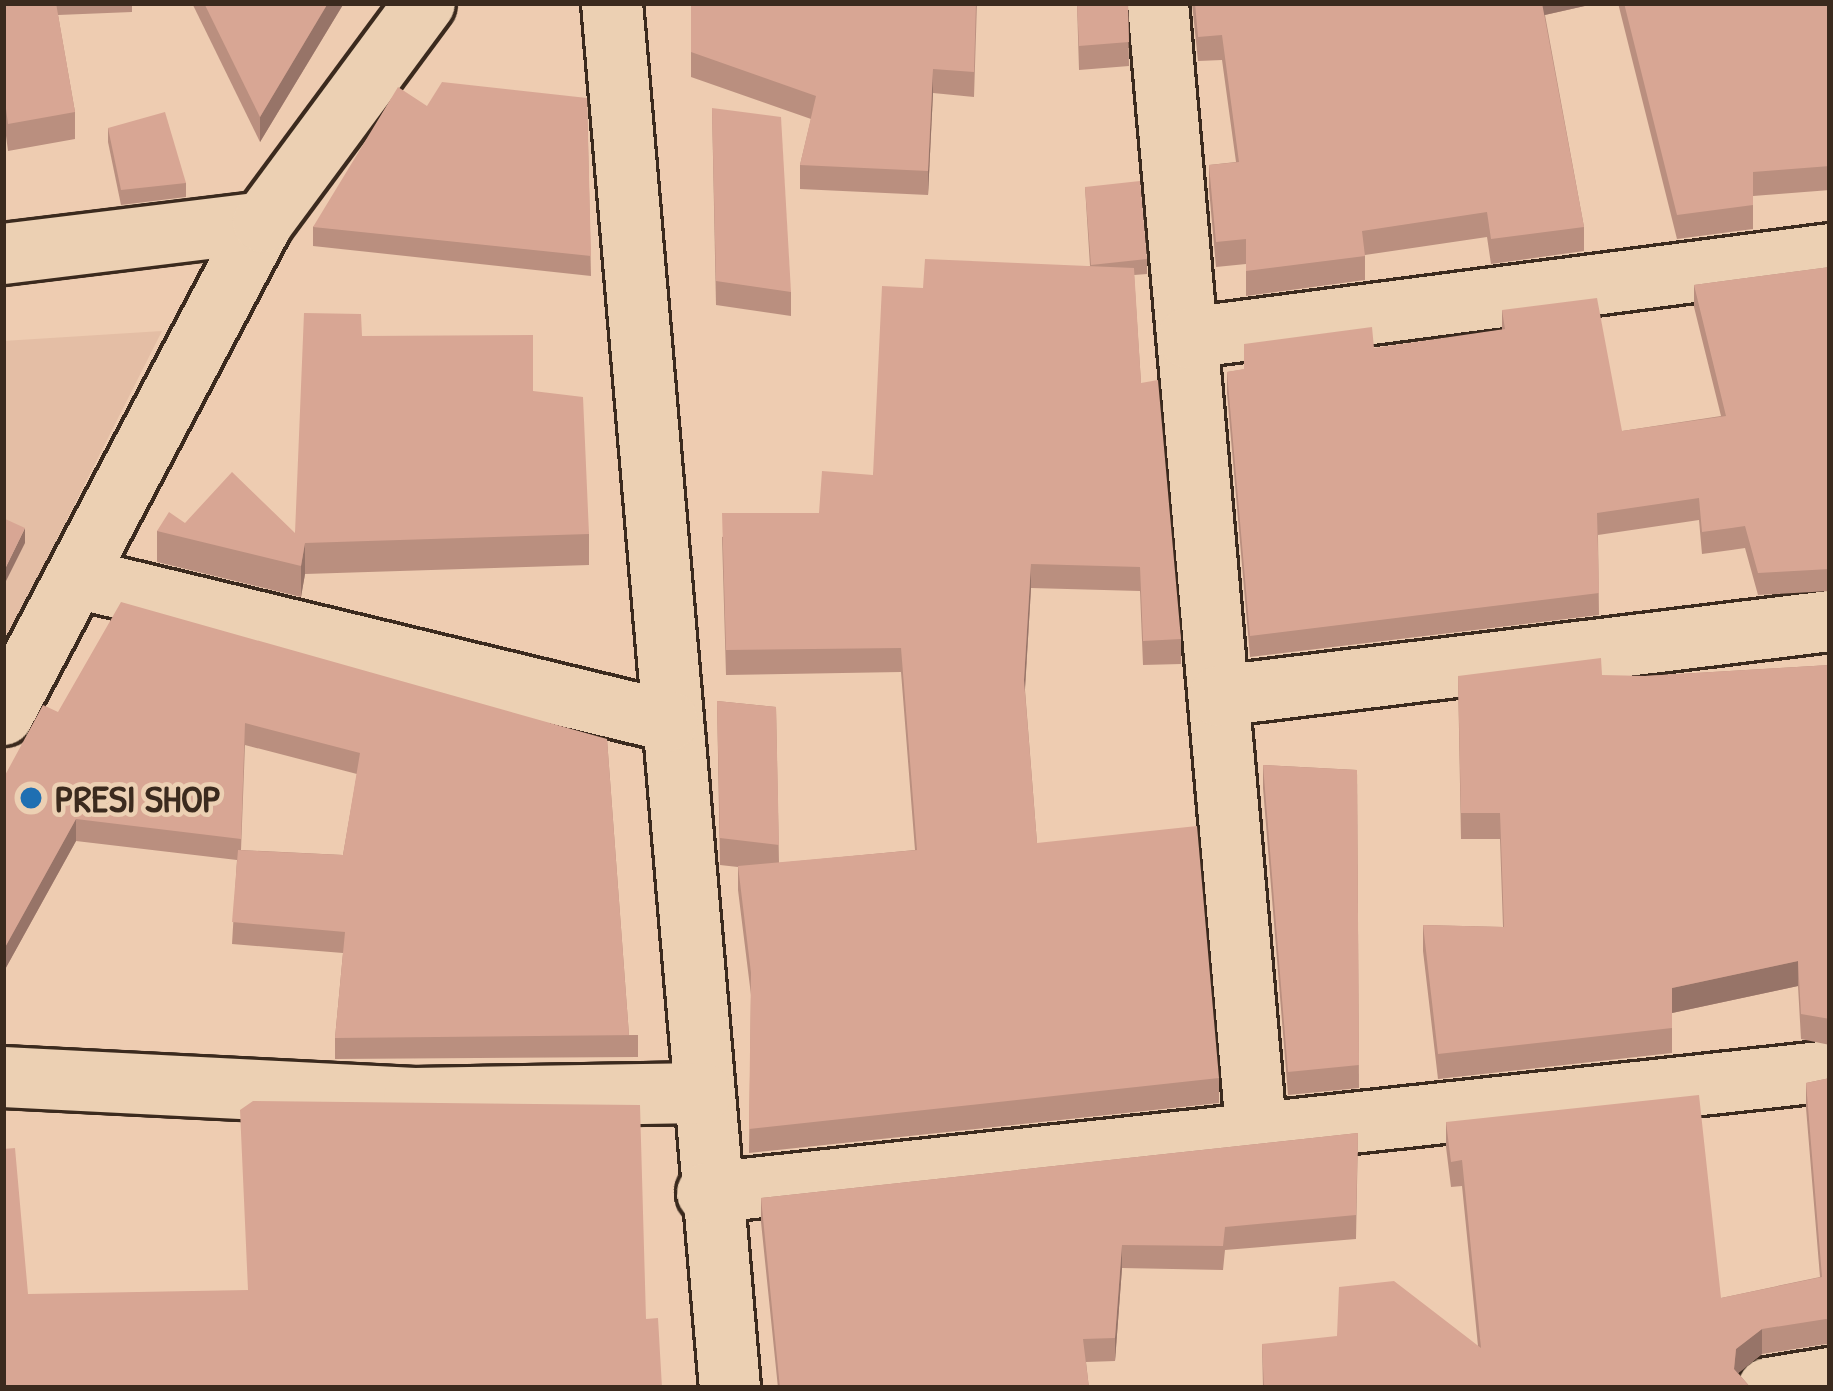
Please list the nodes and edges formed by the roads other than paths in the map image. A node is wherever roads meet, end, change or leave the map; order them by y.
1 (425, 3) edge
2 (612, 3) edge
3 (1158, 3) edge
4 (263, 222) junction
5 (3, 254) edge
6 (1830, 254) edge
7 (1188, 338) junction
8 (77, 578) junction
9 (1830, 621) edge
10 (1219, 696) junction
11 (3, 715) edge
12 (668, 721) junction
13 (1830, 1071) edge
14 (3, 1078) edge
15 (702, 1093) junction
16 (1257, 1140) junction
17 (707, 1193) junction
18 (1830, 1378) edge
19 (730, 1388) edge
20 (1768, 1388) edge

1 - 4 street
2 - 12 street
3 - 7 street
4 - 5 street
4 - 8 street
6 - 7 street
7 - 10 street
8 - 11 street
8 - 12 street
9 - 10 street
10 - 16 street
12 - 15 street
13 - 16 street
14 - 15 street
15 - 17 street
16 - 17 street
17 - 19 street
18 - 20 street

